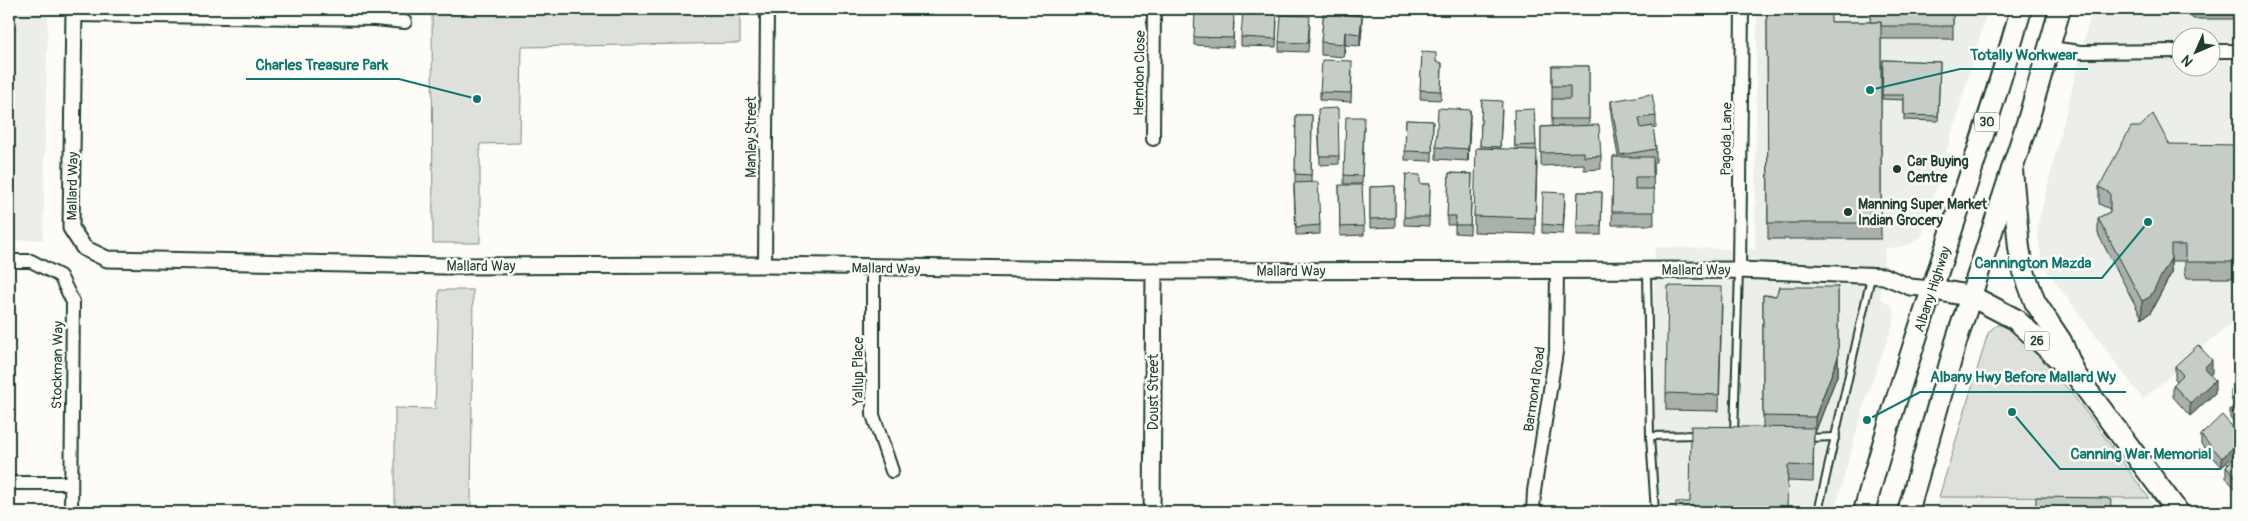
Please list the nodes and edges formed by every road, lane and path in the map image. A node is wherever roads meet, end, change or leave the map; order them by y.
1 (767, 9) edge
2 (1154, 9) edge
3 (1742, 9) edge
4 (2021, 9) edge
5 (2060, 9) edge
6 (74, 12) edge
7 (405, 22) dead end
8 (2050, 48) junction
9 (2170, 51) edge
10 (2220, 51) edge
11 (2239, 51) edge
12 (1153, 139) dead end
13 (2012, 170) junction
14 (9, 261) edge
15 (765, 266) junction
16 (873, 268) junction
17 (1557, 270) junction
18 (1647, 270) junction
19 (1739, 270) junction
20 (1154, 271) junction
21 (1878, 276) junction
22 (1931, 289) junction
23 (1971, 296) junction
24 (2076, 374) junction
25 (1706, 435) edge
26 (1724, 435) edge
27 (1734, 435) junction
28 (1650, 436) junction
29 (1742, 436) edge
30 (1836, 438) junction
31 (1798, 439) edge
32 (892, 471) dead end
33 (9, 483) edge
34 (71, 483) junction
35 (71, 512) edge
36 (1152, 512) edge
37 (1533, 512) edge
38 (1654, 512) edge
39 (1818, 512) edge
40 (1864, 512) edge
41 (1908, 512) edge
42 (2178, 512) edge

1 - 15 street, Manley Street
2 - 12 street, Herndon Close
3 - 19 street, Pagoda Lane
4 - 22 main road, Albany Highway / 30
5 - 8 main road
6 - 7 street
6 - 15 street, Mallard Way
8 - 9 street
8 - 13 main road
10 - 11 street
13 - 23 main road
13 - 24 main road, 26
14 - 34 street, Stockman Way
15 - 16 street, Mallard Way
16 - 20 street, Mallard Way
16 - 32 street, Yallup Place
17 - 18 street, Mallard Way
17 - 20 street, Mallard Way
17 - 37 street, Barmond Road
18 - 19 street, Mallard Way
18 - 28 lane
19 - 21 street, Mallard Way
19 - 27 lane
20 - 36 street, Doust Street
21 - 22 street, Mallard Way
21 - 30 lane
22 - 23 main road, 26
22 - 40 main road, Albany Highway / 30
23 - 24 main road, 26
23 - 41 main road
24 - 42 main road, 26
25 - 28 lane
26 - 27 lane
27 - 29 lane
28 - 38 lane
30 - 31 lane
30 - 39 lane
33 - 34 street
34 - 35 street, Stockman Way

